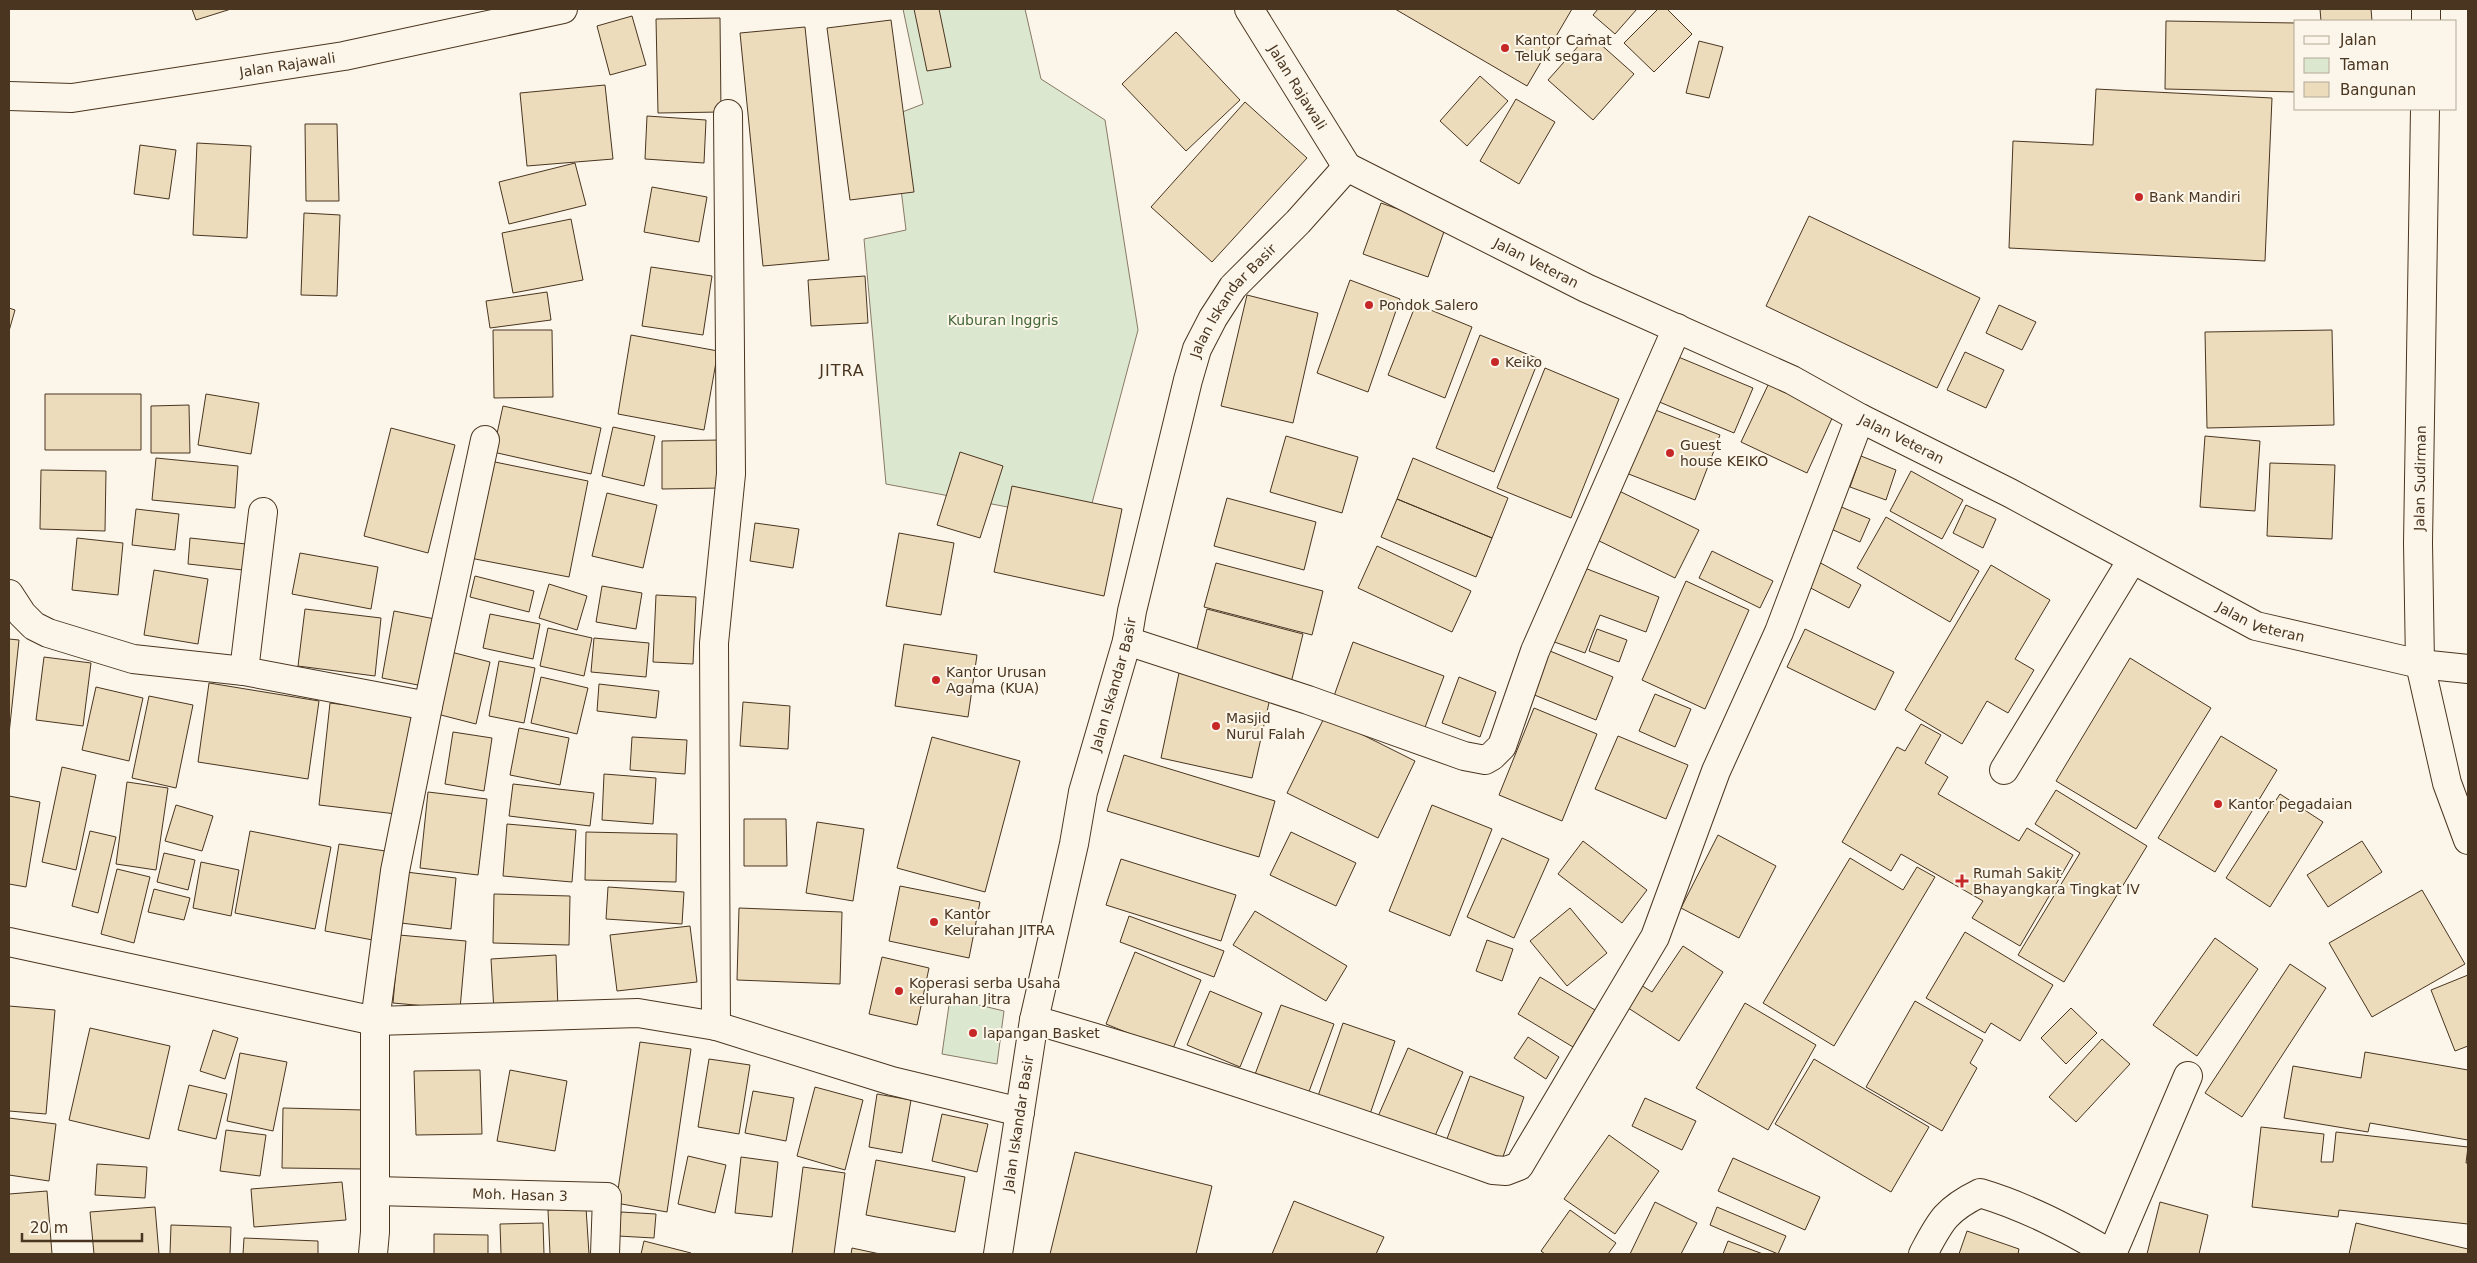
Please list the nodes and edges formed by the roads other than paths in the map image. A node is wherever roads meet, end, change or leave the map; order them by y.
1 (562, 9) edge
2 (1249, 9) edge
3 (9, 96) edge
4 (2425, 110) edge
5 (728, 114) dead end
6 (1347, 166) junction
7 (1677, 328) junction
8 (1860, 418) junction
9 (485, 440) dead end
10 (263, 512) dead end
11 (2132, 560) junction
12 (9, 594) edge
13 (1127, 642) junction
14 (2420, 664) junction
15 (2468, 669) edge
16 (244, 671) junction
17 (428, 706) junction
18 (2004, 770) dead end
19 (2468, 840) edge
20 (9, 942) edge
21 (1034, 1020) junction
22 (375, 1021) junction
23 (716, 1026) junction
24 (2188, 1076) dead end
25 (1020, 1112) junction
26 (375, 1191) junction
27 (373, 1254) edge
28 (605, 1254) edge
29 (998, 1254) edge
30 (1923, 1254) edge
31 (2112, 1254) edge

1 - 3 street, Jalan Rajawali
2 - 6 street, Jalan Rajawali
4 - 14 street, Jalan Sudirman
5 - 23 street
6 - 7 street, Jalan Veteran
6 - 13 street, Jalan Iskandar Basir
7 - 8 street, Jalan Veteran
7 - 13 street
8 - 11 street, Jalan Veteran
8 - 21 street
9 - 17 street
10 - 16 street
11 - 14 street, Jalan Veteran
11 - 18 street
12 - 16 street
13 - 21 street, Jalan Iskandar Basir
14 - 15 street, Jalan Veteran
14 - 19 street, Jalan Sudirman
16 - 17 street
17 - 22 street
20 - 22 street
21 - 25 street, Jalan Iskandar Basir
22 - 23 street
22 - 26 street
23 - 25 street
24 - 31 street
25 - 29 street, Jalan Iskandar Basir
26 - 27 street
26 - 28 street, Moh. Hasan 3
30 - 31 street

